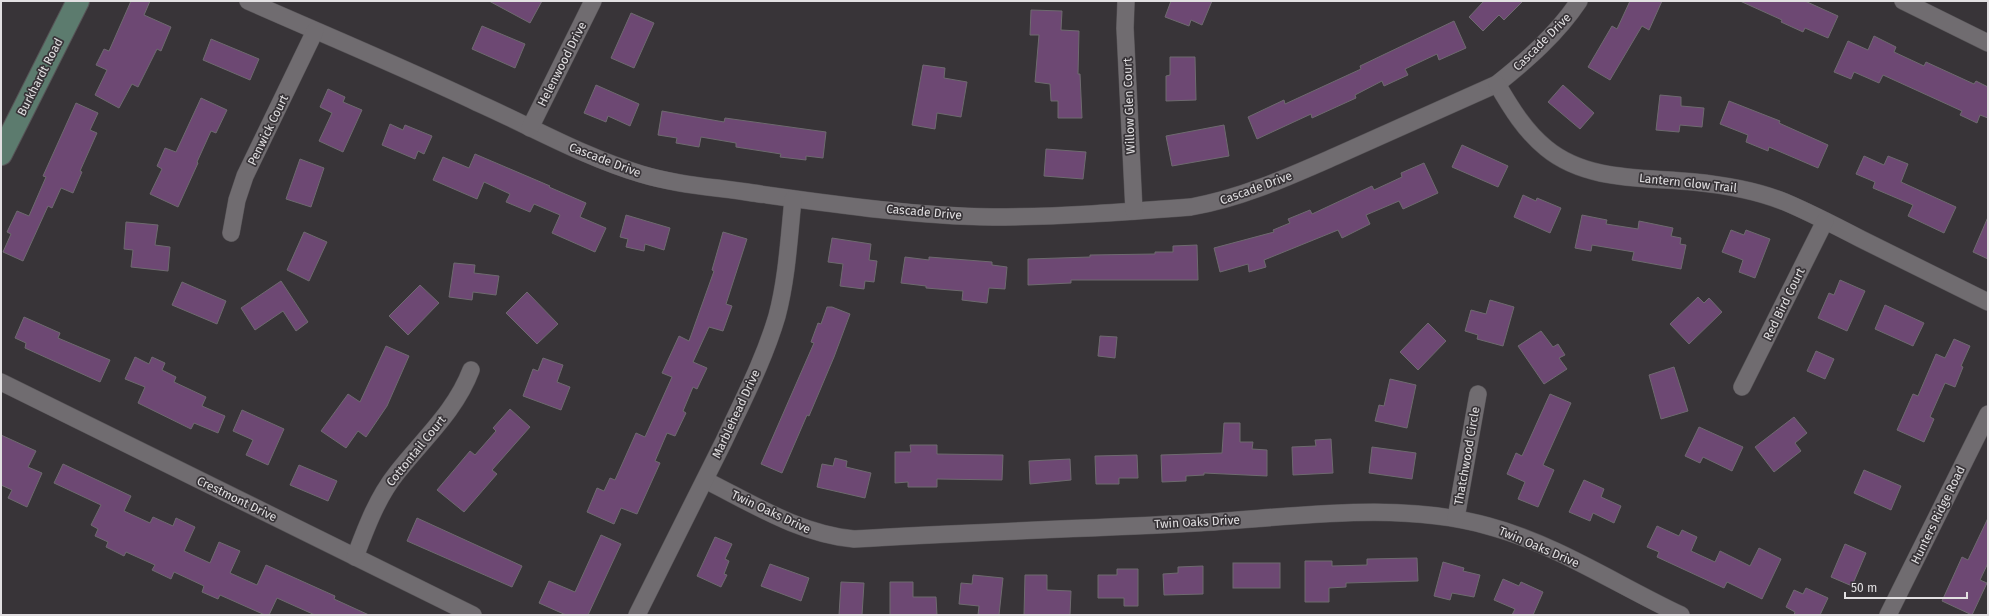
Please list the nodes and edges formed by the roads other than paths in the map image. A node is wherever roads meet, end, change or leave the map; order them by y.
1 (78, 1) edge
2 (248, 1) edge
3 (593, 1) edge
4 (1126, 1) edge
5 (1579, 1) edge
6 (1903, 1) edge
7 (315, 31) junction
8 (1988, 43) edge
9 (1497, 84) junction
10 (530, 128) junction
11 (1, 154) edge
12 (793, 199) junction
13 (1134, 211) junction
14 (1825, 221) junction
15 (231, 233) dead end
16 (1988, 302) edge
17 (471, 370) dead end
18 (1, 382) edge
19 (1742, 387) dead end
20 (1478, 394) dead end
21 (1988, 414) edge
22 (705, 480) junction
23 (1456, 518) junction
24 (355, 557) junction
25 (473, 615) edge
26 (637, 615) edge
27 (1681, 615) edge
28 (1888, 615) edge

1 - 11 main road, Burkhardt Road
2 - 7 street, Cascade Drive
3 - 10 street, Helenwood Drive
4 - 13 street, Willow Glen Court
5 - 9 street, Cascade Drive
6 - 8 street
7 - 10 street, Cascade Drive
7 - 15 street, Penwick Court
9 - 13 street, Cascade Drive
9 - 14 street, Lantern Glow Trail
10 - 12 street, Cascade Drive
12 - 13 street, Cascade Drive
12 - 22 street, Marblehead Drive
14 - 16 street, Lantern Glow Trail
14 - 19 street, Red Bird Court
17 - 24 street, Cottontail Court
18 - 24 street, Crestmont Drive
20 - 23 street, Thatchwood Circle
21 - 28 street, Hunters Ridge Road
22 - 23 street, Twin Oaks Drive
22 - 26 street, Marblehead Drive
23 - 27 street, Twin Oaks Drive
24 - 25 street, Crestmont Drive

